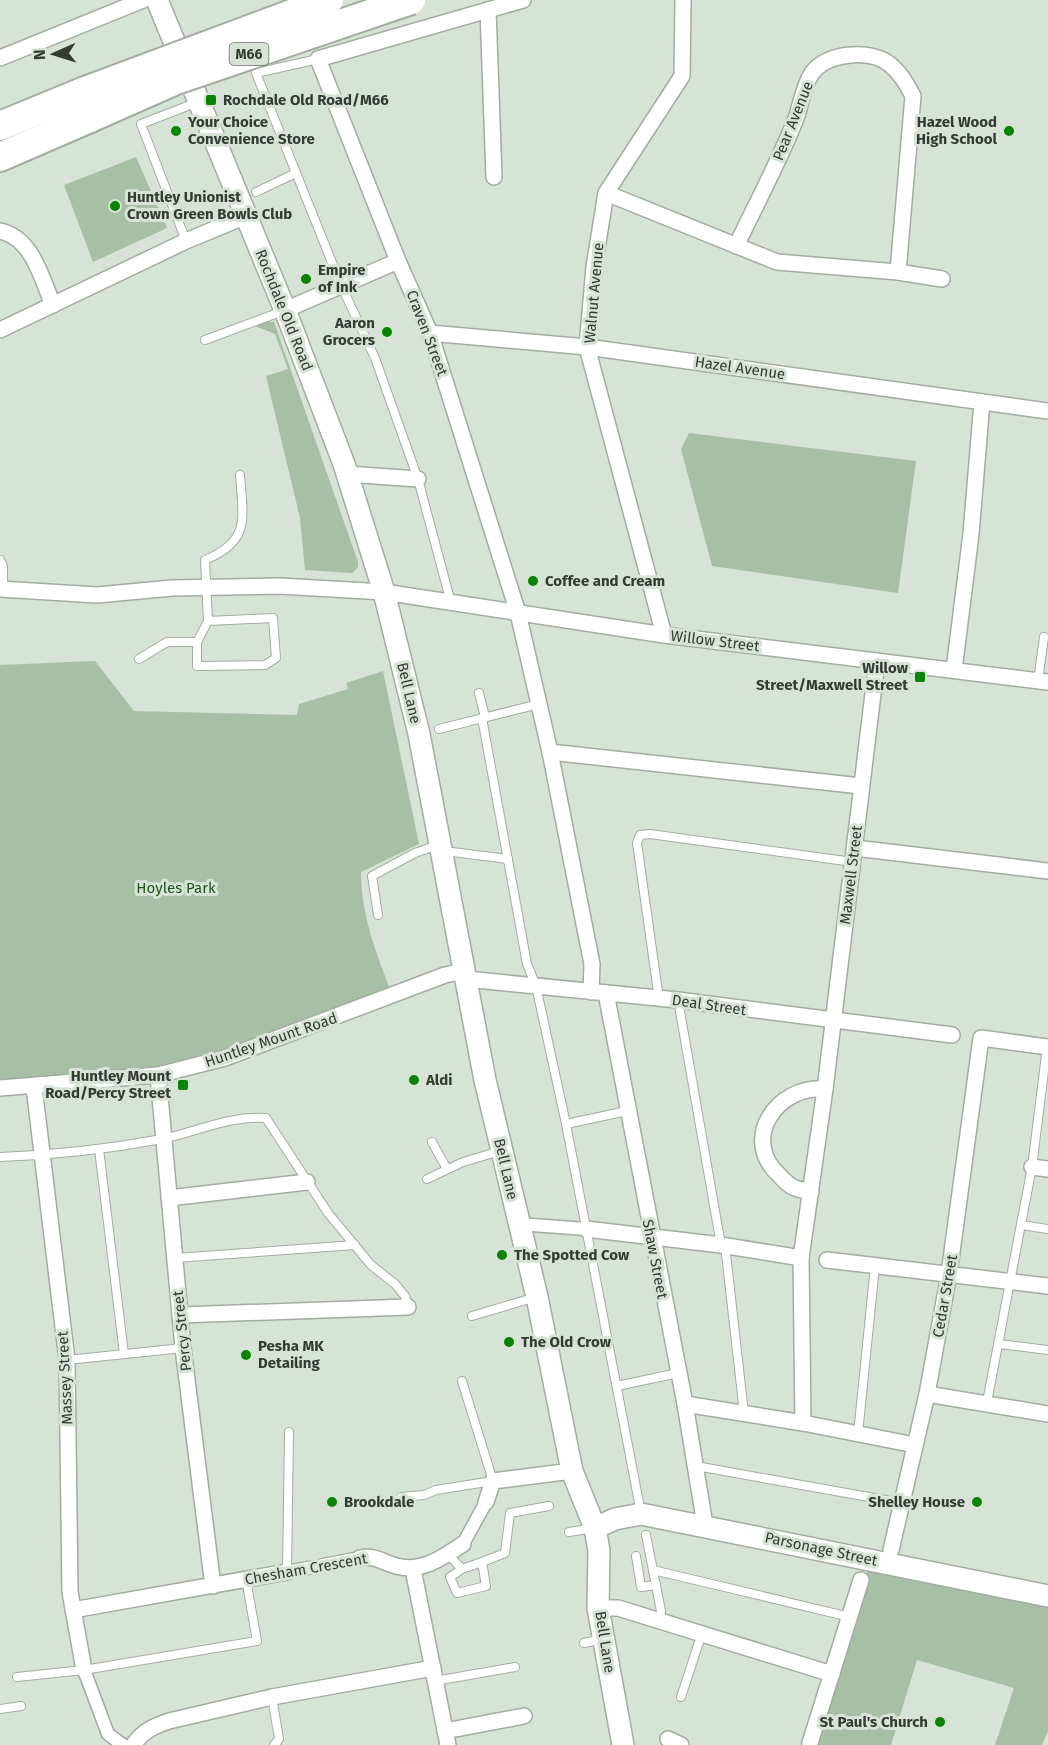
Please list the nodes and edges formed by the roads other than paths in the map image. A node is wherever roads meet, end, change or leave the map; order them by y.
1 (143, 0) edge
2 (157, 0) edge
3 (329, 0) edge
4 (411, 0) edge
5 (523, 0) edge
6 (683, 0) edge
7 (488, 10) junction
8 (0, 58) edge
9 (318, 59) junction
10 (198, 102) junction
11 (88, 104) junction
12 (0, 126) edge
13 (0, 157) edge
14 (296, 172) junction
15 (494, 177) dead end
16 (256, 192) dead end
17 (606, 193) junction
18 (246, 216) junction
19 (0, 231) edge
20 (186, 241) junction
21 (736, 246) junction
22 (398, 261) junction
23 (898, 272) junction
24 (942, 279) dead end
25 (341, 285) junction
26 (53, 305) junction
27 (285, 310) junction
28 (0, 330) edge
29 (430, 333) junction
30 (205, 340) dead end
31 (587, 347) junction
32 (982, 402) junction
33 (1048, 411) edge
34 (347, 474) junction
35 (240, 475) dead end
36 (418, 479) junction
37 (0, 561) edge
38 (206, 588) junction
39 (2, 589) edge
40 (384, 592) junction
41 (451, 603) junction
42 (518, 613) junction
43 (208, 621) junction
44 (664, 635) junction
45 (1044, 637) dead end
46 (196, 642) junction
47 (139, 659) dead end
48 (877, 661) junction
49 (954, 670) junction
50 (1043, 681) edge
51 (479, 693) dead end
52 (539, 704) junction
53 (483, 718) junction
54 (439, 729) dead end
55 (550, 752) junction
56 (861, 786) junction
57 (440, 849) junction
58 (854, 855) junction
59 (508, 859) junction
60 (1048, 871) edge
61 (378, 915) dead end
62 (464, 977) junction
63 (536, 986) junction
64 (598, 992) junction
65 (659, 999) junction
66 (678, 1000) junction
67 (833, 1022) junction
68 (952, 1035) dead end
69 (1048, 1047) edge
70 (158, 1075) junction
71 (34, 1087) junction
72 (0, 1088) edge
73 (825, 1089) junction
74 (1044, 1107) edge
75 (627, 1111) junction
76 (566, 1124) junction
77 (163, 1139) junction
78 (432, 1142) dead end
79 (99, 1149) junction
80 (501, 1151) junction
81 (42, 1156) junction
82 (0, 1157) edge
83 (1032, 1167) junction
84 (447, 1169) junction
85 (1048, 1169) edge
86 (427, 1179) dead end
87 (306, 1182) junction
88 (811, 1192) junction
89 (169, 1198) junction
90 (519, 1224) junction
91 (1021, 1225) junction
92 (586, 1228) junction
93 (1048, 1229) edge
94 (651, 1236) junction
95 (355, 1245) junction
96 (723, 1245) junction
97 (175, 1258) junction
98 (801, 1258) junction
99 (827, 1260) dead end
100 (875, 1266) junction
101 (950, 1274) junction
102 (1012, 1281) junction
103 (1048, 1286) edge
104 (537, 1297) junction
105 (408, 1307) joint
106 (180, 1315) junction
107 (471, 1316) dead end
108 (999, 1344) junction
109 (183, 1348) junction
110 (1048, 1350) edge
111 (124, 1354) junction
112 (67, 1360) junction
113 (678, 1373) junction
114 (462, 1381) dead end
115 (617, 1386) junction
116 (927, 1394) junction
117 (987, 1402) junction
118 (685, 1404) junction
119 (744, 1413) junction
120 (1048, 1414) edge
121 (802, 1423) junction
122 (289, 1432) dead end
123 (858, 1434) junction
124 (915, 1445) junction
125 (696, 1466) junction
126 (572, 1471) junction
127 (494, 1481) junction
128 (401, 1497) dead end
129 (486, 1502) joint
130 (902, 1503) junction
131 (549, 1506) dead end
132 (641, 1514) junction
133 (705, 1525) junction
134 (595, 1528) junction
135 (569, 1533) dead end
136 (646, 1535) dead end
137 (463, 1544) joint
138 (891, 1550) dead end
139 (448, 1554) junction
140 (636, 1556) dead end
141 (360, 1558) joint
142 (482, 1562) junction
143 (413, 1569) junction
144 (462, 1569) junction
145 (653, 1570) junction
146 (287, 1572) junction
147 (246, 1580) junction
148 (861, 1580) dead end
149 (656, 1585) junction
150 (213, 1586) junction
151 (1048, 1596) edge
152 (598, 1608) junction
153 (73, 1610) junction
154 (850, 1617) junction
155 (658, 1623) junction
156 (700, 1636) junction
157 (515, 1667) dead end
158 (84, 1670) junction
159 (434, 1674) junction
160 (832, 1674) junction
161 (17, 1677) dead end
162 (272, 1697) junction
163 (681, 1697) dead end
164 (21, 1706) dead end
165 (0, 1709) edge
166 (524, 1716) dead end
167 (447, 1738) edge
168 (810, 1743) dead end
169 (123, 1745) edge
170 (133, 1745) edge
171 (274, 1745) edge
172 (623, 1745) edge

1 - 8 street
2 - 10 main road, Rochdale Old Road
3 - 11 highway, M66, bridge
4 - 11 highway, M66, bridge
5 - 7 street
6 - 17 street, Walnut Avenue
7 - 9 street
7 - 15 street
9 - 14 lane
9 - 22 street, Craven Street
10 - 18 main road, Rochdale Old Road
10 - 20 lane
11 - 12 highway, M66
11 - 13 highway, M66
14 - 16 lane
14 - 25 lane
17 - 21 street
17 - 31 street, Walnut Avenue
18 - 20 street
18 - 27 main road, Rochdale Old Road
19 - 26 street
20 - 26 street
21 - 23 street
21 - 23 street, Pear Avenue
22 - 25 street
22 - 29 street, Craven Street
23 - 24 street
25 - 27 street
25 - 36 lane
26 - 28 street
27 - 30 lane
27 - 34 main road, Rochdale Old Road
29 - 31 street, Hazel Avenue
29 - 42 street, Craven Street
31 - 32 street, Hazel Avenue
31 - 44 street, Walnut Avenue
32 - 33 street, Hazel Avenue
32 - 49 street
34 - 36 street
34 - 40 main road, Rochdale Old Road
35 - 38 lane
36 - 41 lane
37 - 39 lane
38 - 39 street, Willow Street
38 - 40 street, Willow Street
38 - 43 lane
40 - 41 street, Willow Street
40 - 57 main road, Bell Lane
41 - 42 street, Willow Street
42 - 44 street, Willow Street
42 - 52 street
43 - 46 lane
43 - 46 lane
44 - 48 street, Willow Street
45 - 50 lane
46 - 47 lane
48 - 49 street, Willow Street
48 - 56 street, Maxwell Street
49 - 50 street, Willow Street
51 - 53 lane
52 - 53 lane
52 - 55 street
53 - 54 lane
53 - 59 lane
55 - 56 street
55 - 64 street, Shaw Street
56 - 58 street, Maxwell Street
57 - 59 lane
57 - 61 lane
57 - 62 main road, Bell Lane
58 - 60 street
58 - 65 lane
58 - 67 street, Maxwell Street
59 - 63 lane
62 - 63 street, Deal Street
62 - 70 street, Huntley Mount Road
62 - 80 main road, Bell Lane
63 - 64 street, Deal Street
63 - 76 lane
64 - 65 street, Deal Street
64 - 75 street, Shaw Street
65 - 66 street, Deal Street
66 - 67 street, Deal Street
66 - 96 lane
67 - 68 street, Deal Street
67 - 73 street, Maxwell Street
69 - 74 lane
69 - 101 street, Cedar Street
70 - 71 street, Huntley Mount Road
70 - 77 street, Percy Street
71 - 72 street, Huntley Mount Road
71 - 81 street, Massey Street
73 - 88 street, Maxwell Street
73 - 88 street
74 - 83 lane
75 - 76 lane
75 - 94 street, Shaw Street
76 - 92 lane
77 - 79 lane
77 - 87 lane
77 - 89 street, Percy Street
78 - 84 lane
79 - 81 lane
79 - 111 lane
80 - 84 lane
80 - 90 main road, Bell Lane
81 - 82 lane
81 - 112 street, Massey Street
83 - 85 street
83 - 91 lane
84 - 86 lane
87 - 89 street
87 - 95 lane
88 - 98 street, Maxwell Street
89 - 97 street, Percy Street
90 - 92 street
90 - 104 main road, Bell Lane
91 - 93 lane
91 - 102 lane
92 - 94 street
92 - 115 lane
94 - 96 street
94 - 113 street, Shaw Street
95 - 97 lane
95 - 105 lane
96 - 98 street
96 - 119 lane
97 - 106 street, Percy Street
98 - 121 street, Maxwell Street
99 - 100 street
100 - 101 street
100 - 123 lane
101 - 102 street
101 - 116 street, Cedar Street
102 - 103 street
102 - 108 lane
104 - 107 lane
104 - 126 main road, Bell Lane
105 - 106 street
106 - 109 street, Percy Street
108 - 110 lane
108 - 117 lane
109 - 111 lane
109 - 150 street, Percy Street
111 - 112 lane
112 - 153 street, Massey Street
113 - 115 lane
113 - 118 street, Shaw Street
114 - 127 lane
115 - 132 lane
116 - 117 street
116 - 124 street, Cedar Street
117 - 120 street
118 - 119 street
118 - 125 street, Shaw Street
119 - 121 street
121 - 123 street
122 - 146 lane
123 - 124 street
124 - 130 street, Cedar Street
125 - 130 lane
125 - 133 street, Shaw Street
126 - 127 street
126 - 134 main road, Bell Lane
127 - 128 lane
127 - 129 street
129 - 137 street
130 - 138 street, Cedar Street
131 - 142 lane
132 - 133 main road, Parsonage Street
132 - 134 main road, Parsonage Street
133 - 151 main road, Parsonage Street
134 - 135 lane
134 - 152 main road, Bell Lane
136 - 145 lane
137 - 139 street
139 - 143 street
139 - 144 lane
140 - 149 lane
141 - 143 street, Chesham Crescent
141 - 146 street, Chesham Crescent
142 - 144 lane
142 - 144 lane
143 - 159 street
145 - 149 lane
145 - 154 lane
146 - 147 street, Chesham Crescent
147 - 150 street, Chesham Crescent
147 - 158 lane
148 - 154 street
149 - 155 lane
150 - 153 street, Chesham Crescent
152 - 155 street
152 - 172 main road, Bell Lane
153 - 158 street, Massey Street
154 - 160 street
155 - 156 street
156 - 160 street
156 - 163 lane
157 - 159 lane
158 - 161 lane
158 - 169 street
159 - 162 street
159 - 167 street
160 - 168 street
162 - 170 street
162 - 171 lane
164 - 165 lane
166 - 167 street

